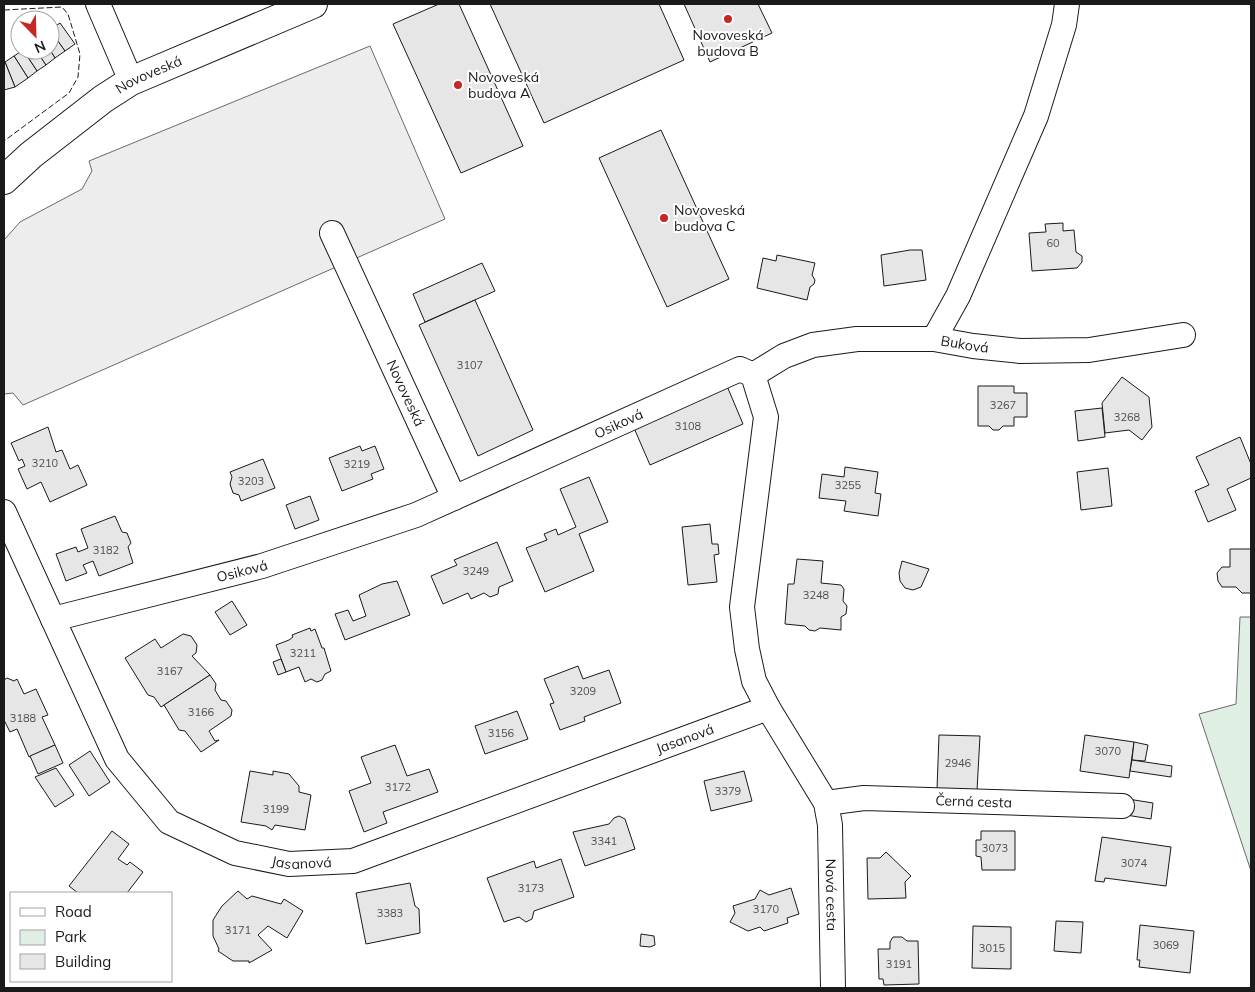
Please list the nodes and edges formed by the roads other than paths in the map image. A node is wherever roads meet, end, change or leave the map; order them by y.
1 (98, 4) edge
2 (314, 4) edge
3 (1067, 4) edge
4 (131, 81) junction
5 (4, 180) edge
6 (332, 233) dead end
7 (1183, 335) dead end
8 (934, 339) junction
9 (753, 375) junction
10 (454, 498) junction
11 (4, 512) edge
12 (53, 619) junction
13 (768, 708) junction
14 (826, 803) junction
15 (1122, 806) dead end
16 (833, 988) edge

1 - 4 street
2 - 4 street, Novoveská
3 - 8 street
4 - 5 street, Novoveská
6 - 10 street, Novoveská
7 - 8 street, Buková
8 - 9 street, Buková
9 - 10 street, Osiková
9 - 13 street
10 - 12 street, Osiková
11 - 12 street, Jasanová
12 - 13 street, Jasanová
13 - 14 street
14 - 15 street, Černá cesta
14 - 16 street, Nová cesta

